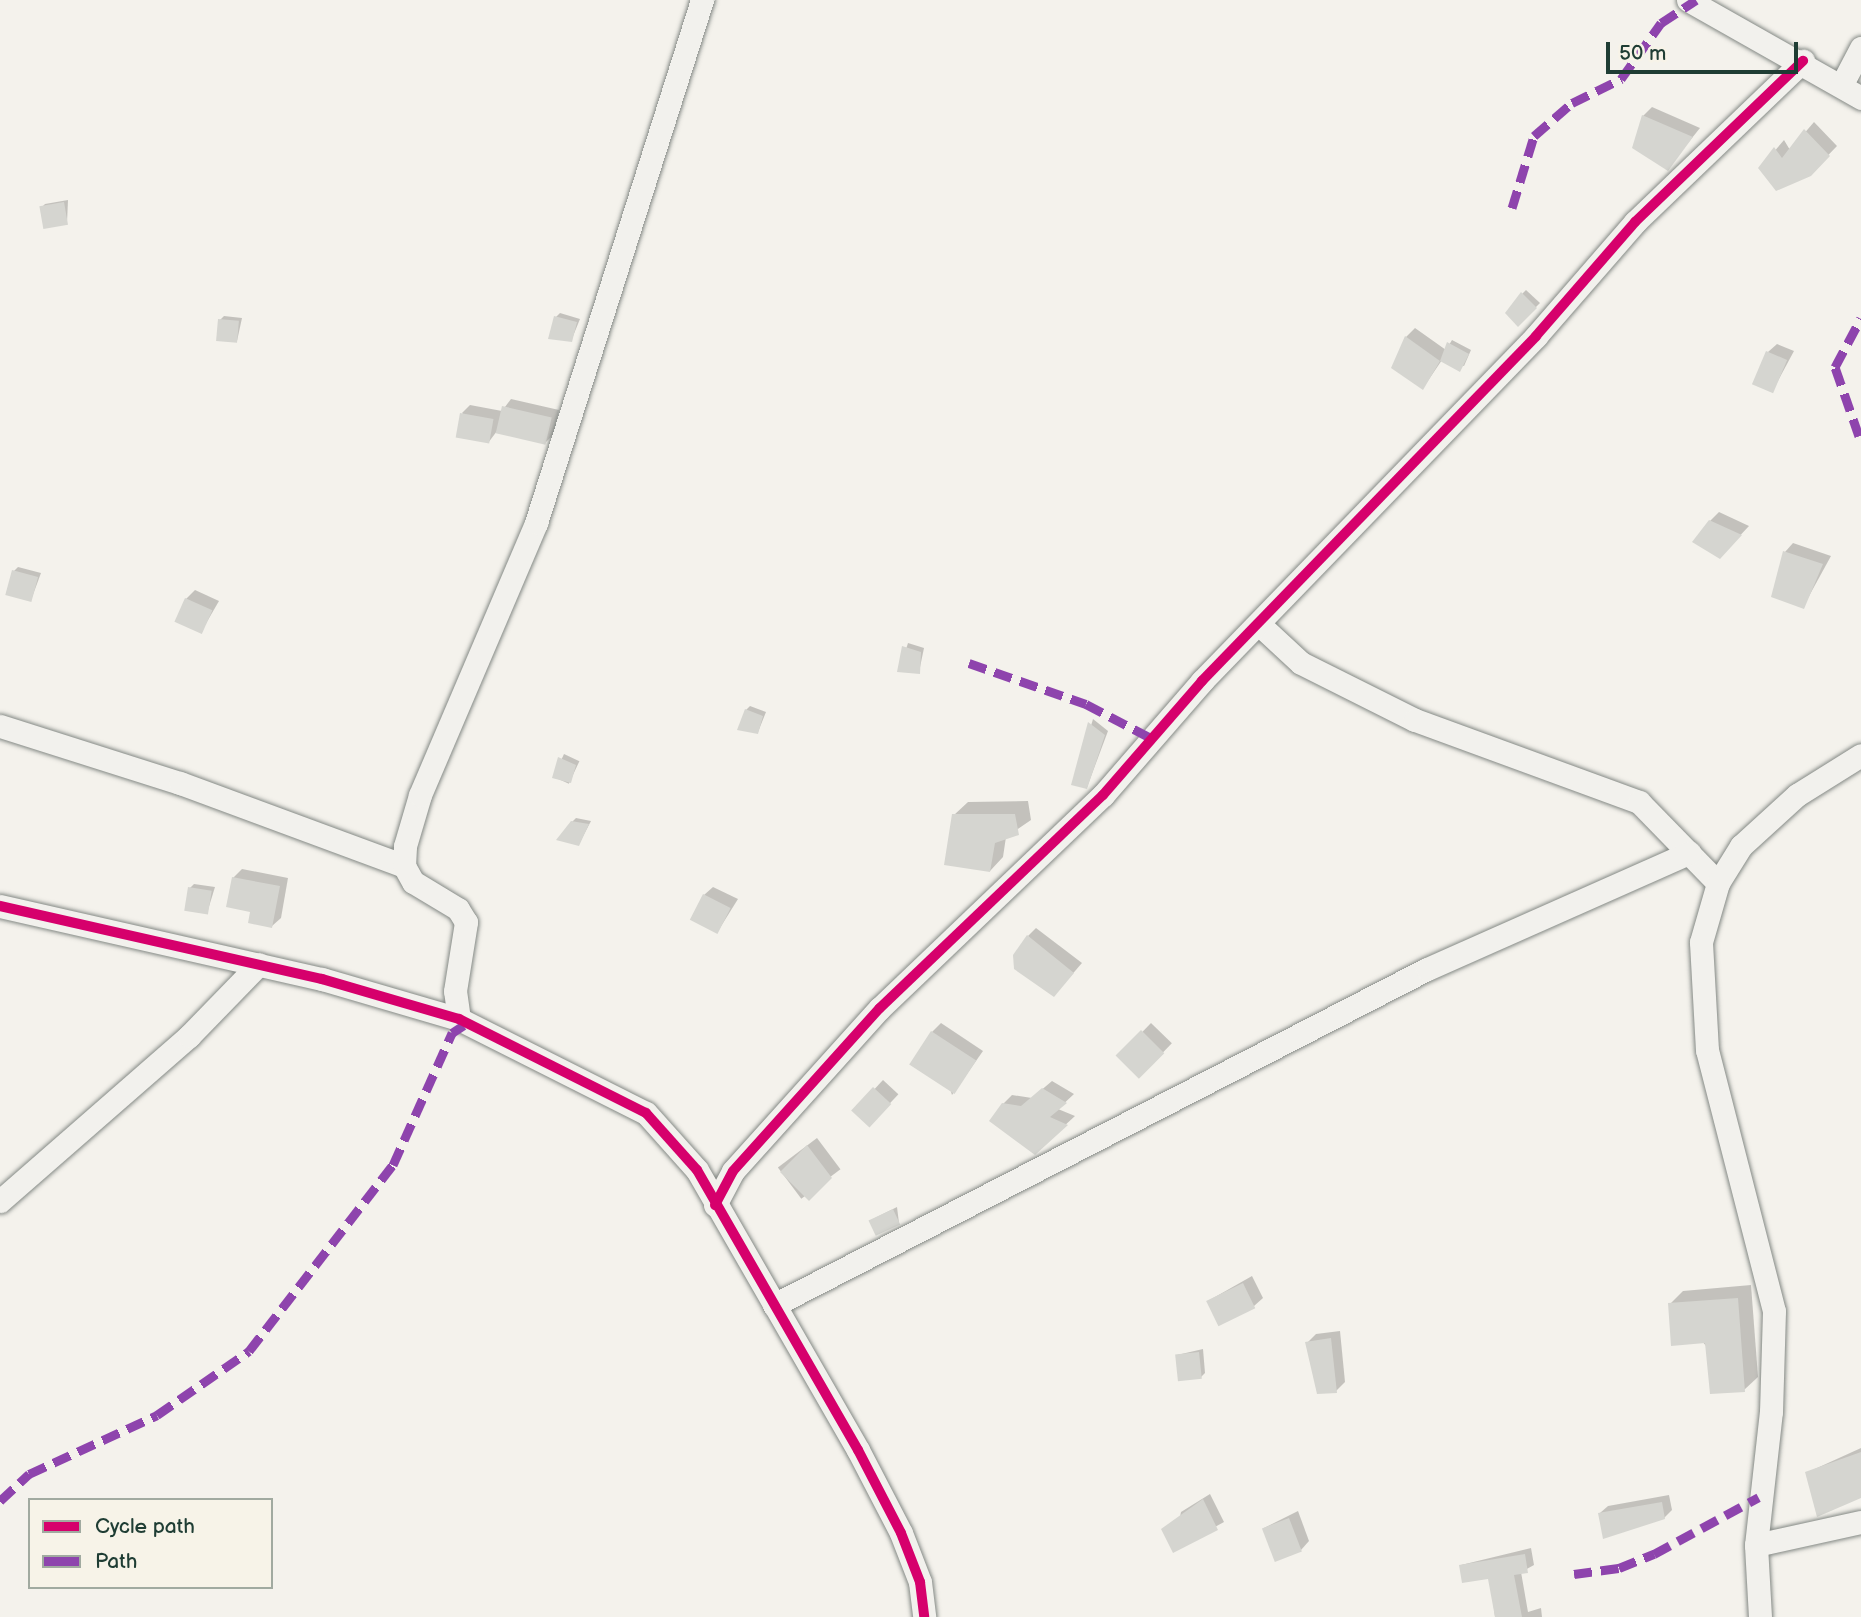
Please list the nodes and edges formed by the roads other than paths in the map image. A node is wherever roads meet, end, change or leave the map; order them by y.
1 (702, 0) edge
2 (1688, 0) edge
3 (1861, 48) edge
4 (1803, 61) junction
5 (1842, 84) junction
6 (1861, 98) edge
7 (1261, 626) junction
8 (0, 726) edge
9 (1861, 755) edge
10 (1689, 853) junction
11 (404, 866) junction
12 (1718, 883) junction
13 (0, 906) edge
14 (259, 964) junction
15 (459, 1019) junction
16 (0, 1201) edge
17 (715, 1205) junction
18 (774, 1305) junction
19 (1861, 1522) edge
20 (1756, 1545) junction
21 (924, 1617) edge
22 (1760, 1617) edge

1 - 11 street
2 - 4 street
3 - 5 street
4 - 5 street
4 - 7 street
5 - 6 street
7 - 10 street
7 - 17 street
8 - 11 street
9 - 12 street
10 - 12 street
10 - 18 street
11 - 15 street
12 - 20 street
13 - 14 street
14 - 15 street
14 - 16 street
15 - 17 street
17 - 18 street
18 - 21 street
19 - 20 street
20 - 22 street

